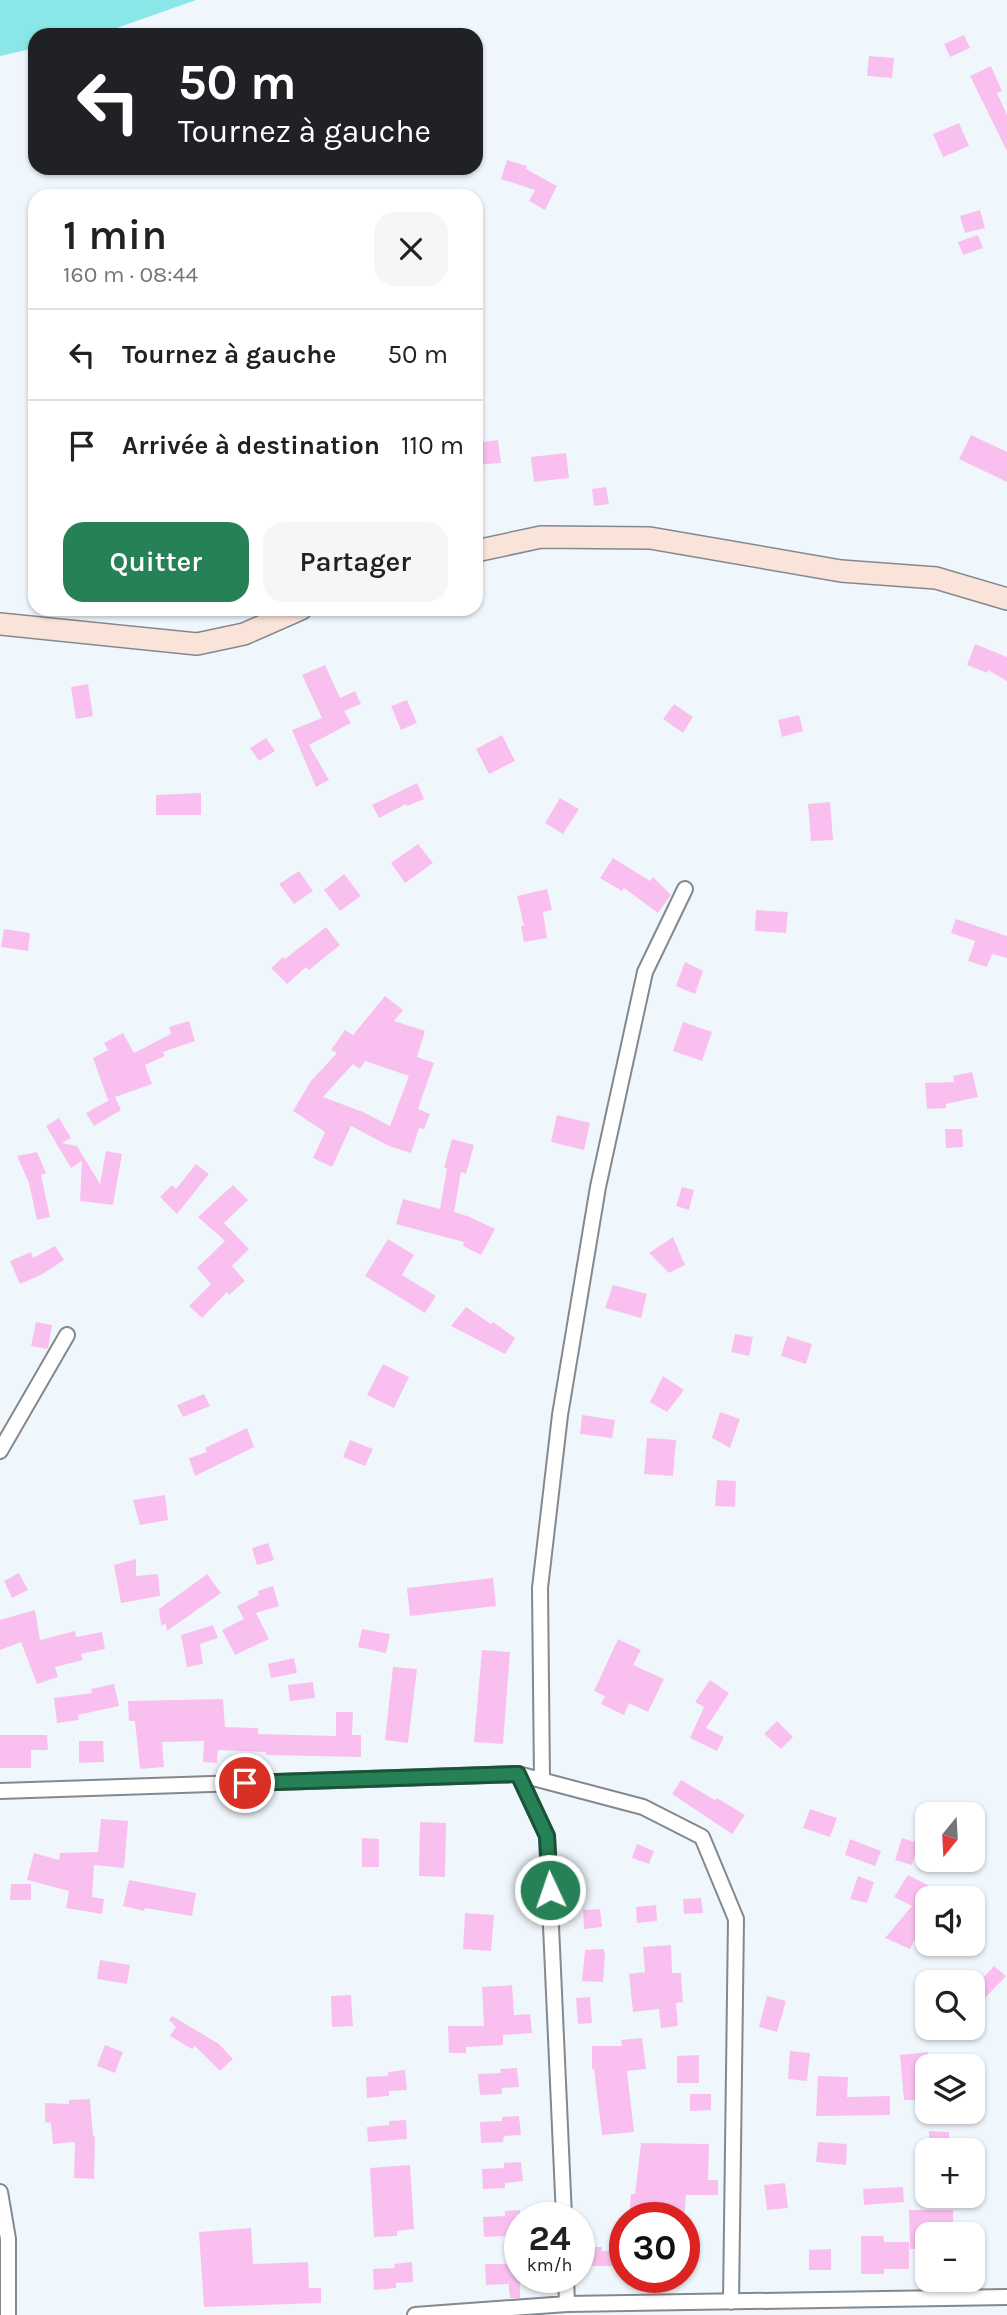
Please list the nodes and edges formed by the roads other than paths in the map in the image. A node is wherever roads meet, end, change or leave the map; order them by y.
1 (483, 549) edge
2 (1007, 599) edge
3 (285, 616) edge
4 (0, 624) edge
5 (685, 890) dead end
6 (67, 1335) dead end
7 (0, 1451) edge
8 (518, 1774) junction
9 (542, 1779) junction
10 (0, 1791) edge
11 (0, 2192) edge
12 (563, 2202) edge
13 (567, 2293) edge
14 (1007, 2297) edge
15 (731, 2302) junction
16 (567, 2304) junction
17 (8, 2315) edge
18 (415, 2315) edge

1 - 2 street
3 - 4 street
5 - 9 street
6 - 7 street
8 - 9 street
8 - 10 street
8 - 12 street
9 - 15 street
11 - 17 street
13 - 16 street
14 - 15 street
15 - 16 street
16 - 18 street

